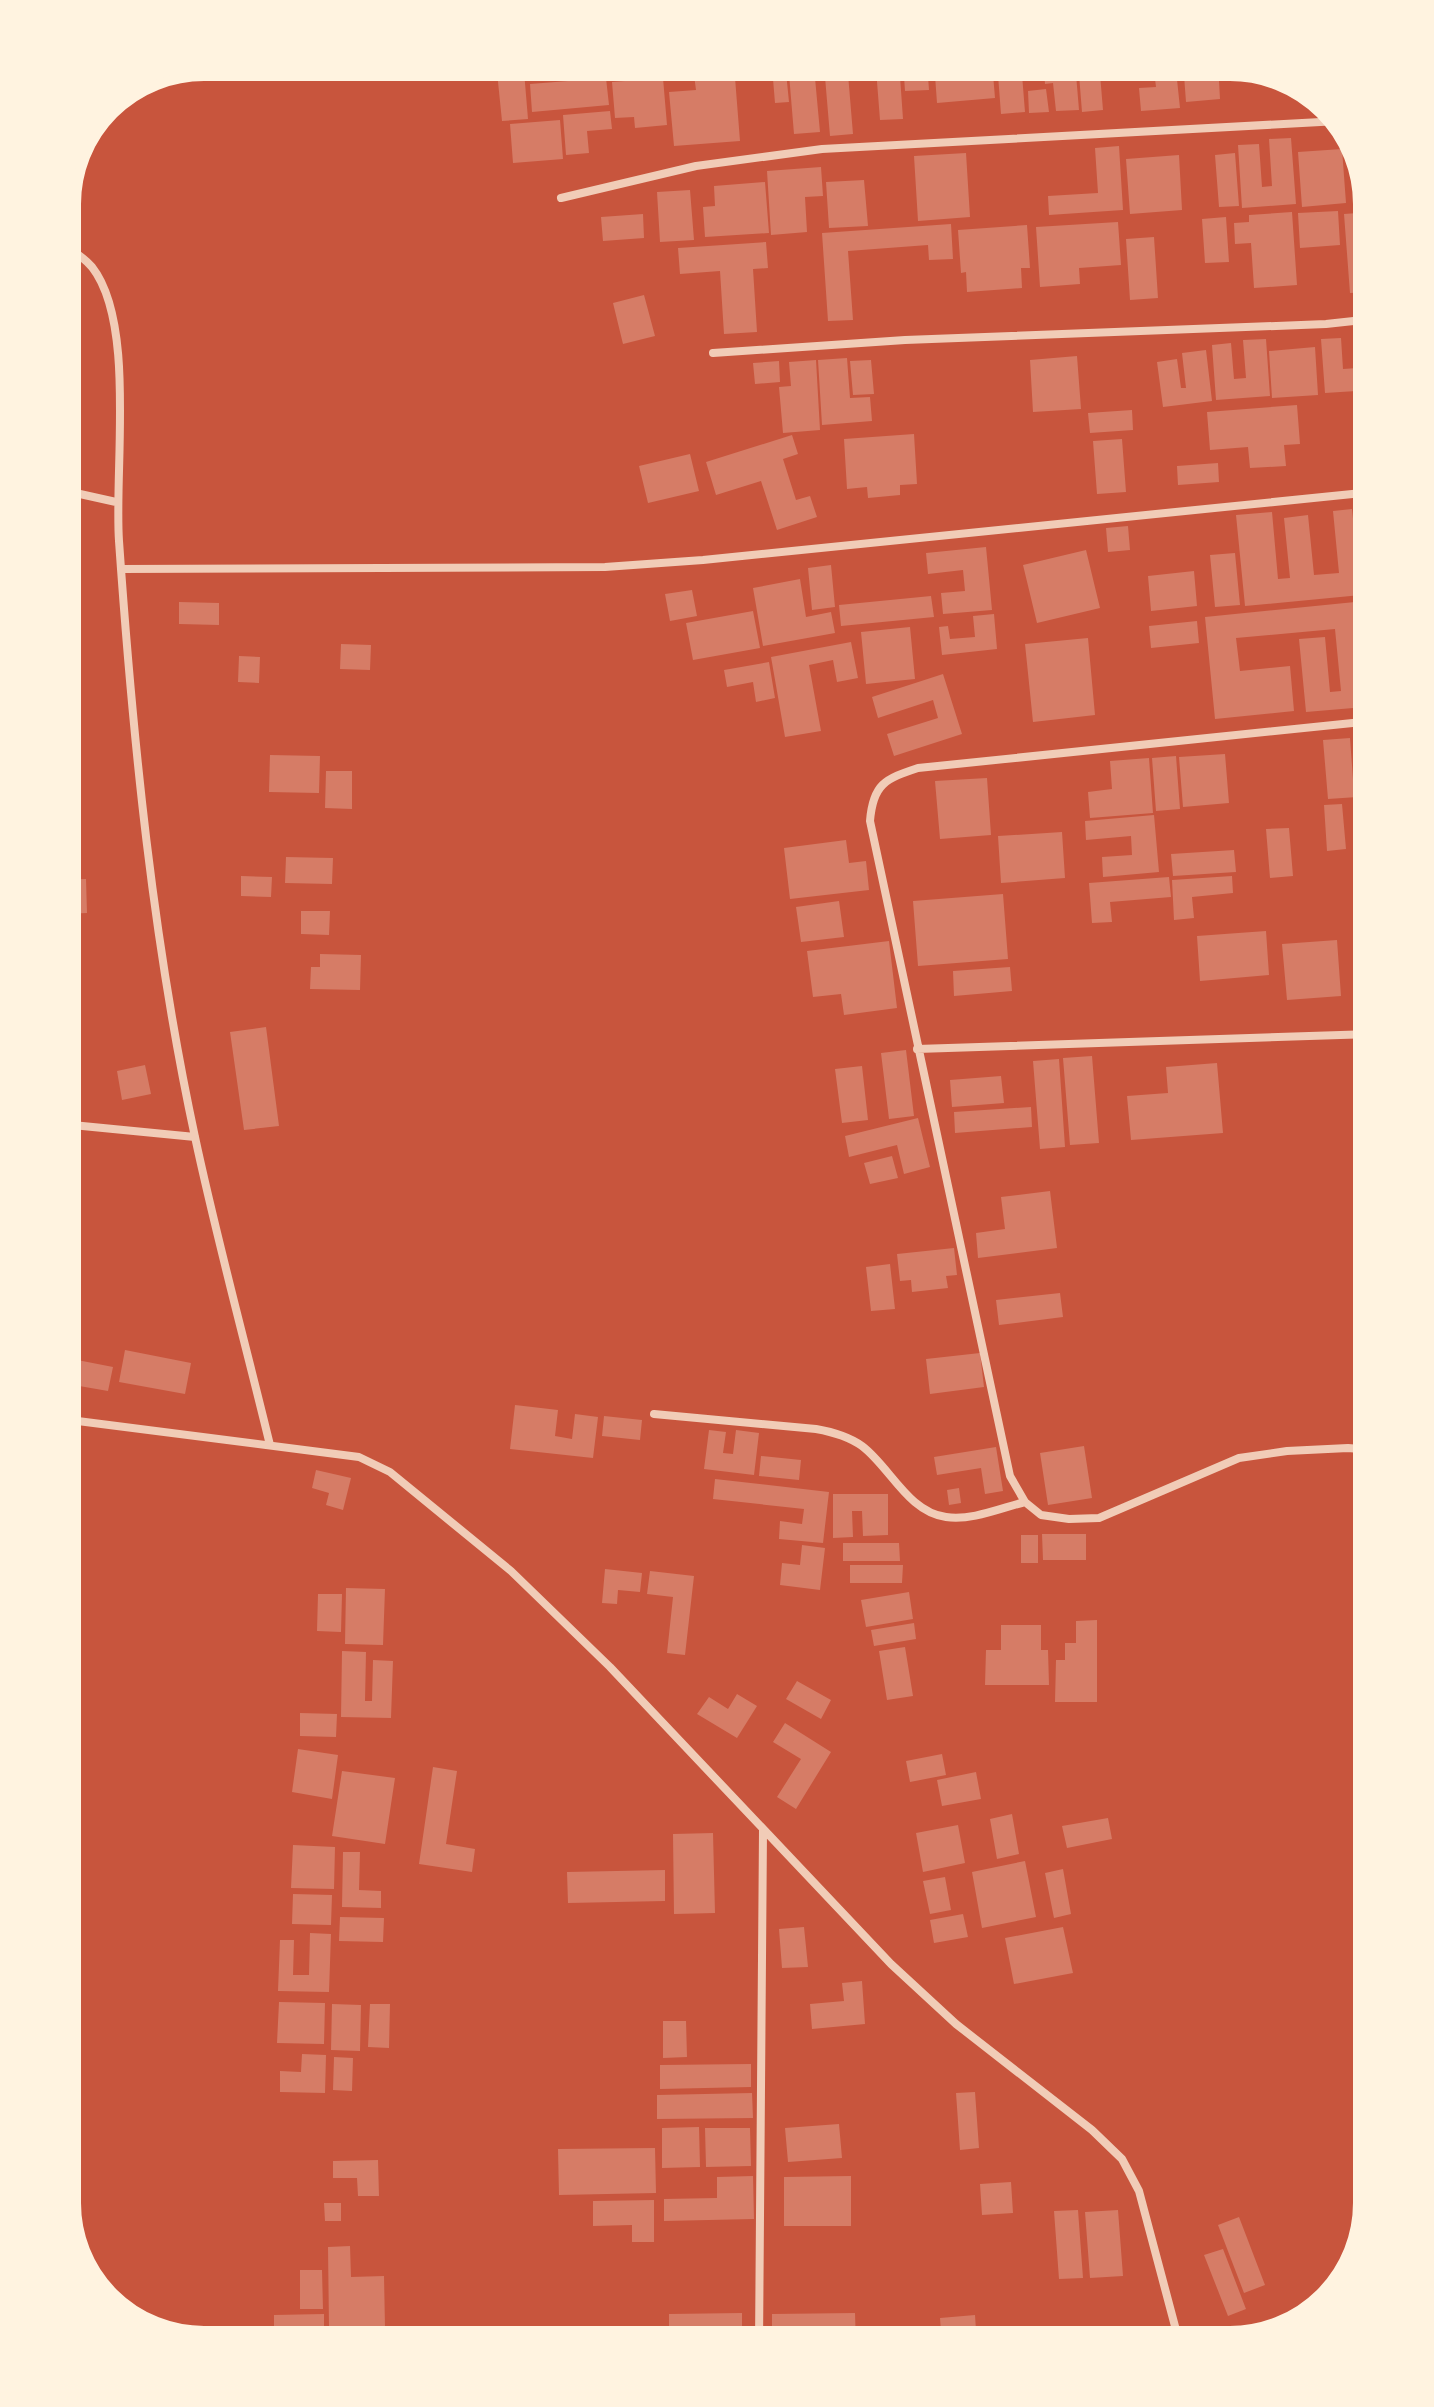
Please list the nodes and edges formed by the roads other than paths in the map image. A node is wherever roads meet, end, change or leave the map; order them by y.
1 (1327, 122) edge
2 (561, 198) dead end
3 (76, 256) edge
4 (1358, 320) edge
5 (713, 353) dead end
6 (76, 493) edge
7 (1358, 493) edge
8 (116, 502) junction
9 (121, 569) junction
10 (1358, 722) edge
11 (1358, 1034) edge
12 (917, 1049) junction
13 (76, 1125) edge
14 (195, 1137) junction
15 (654, 1414) dead end
16 (76, 1421) edge
17 (270, 1445) junction
18 (1358, 1449) edge
19 (1025, 1502) junction
20 (763, 1830) junction
21 (759, 2331) edge
22 (1176, 2331) edge

1 - 2 street
3 - 8 street
4 - 5 street
6 - 8 street
7 - 9 street
8 - 9 street
9 - 14 street
10 - 12 street
11 - 12 street
12 - 19 street
13 - 14 street
14 - 17 street
15 - 19 street
16 - 17 street
17 - 20 street
18 - 19 street
20 - 21 street
20 - 22 street

